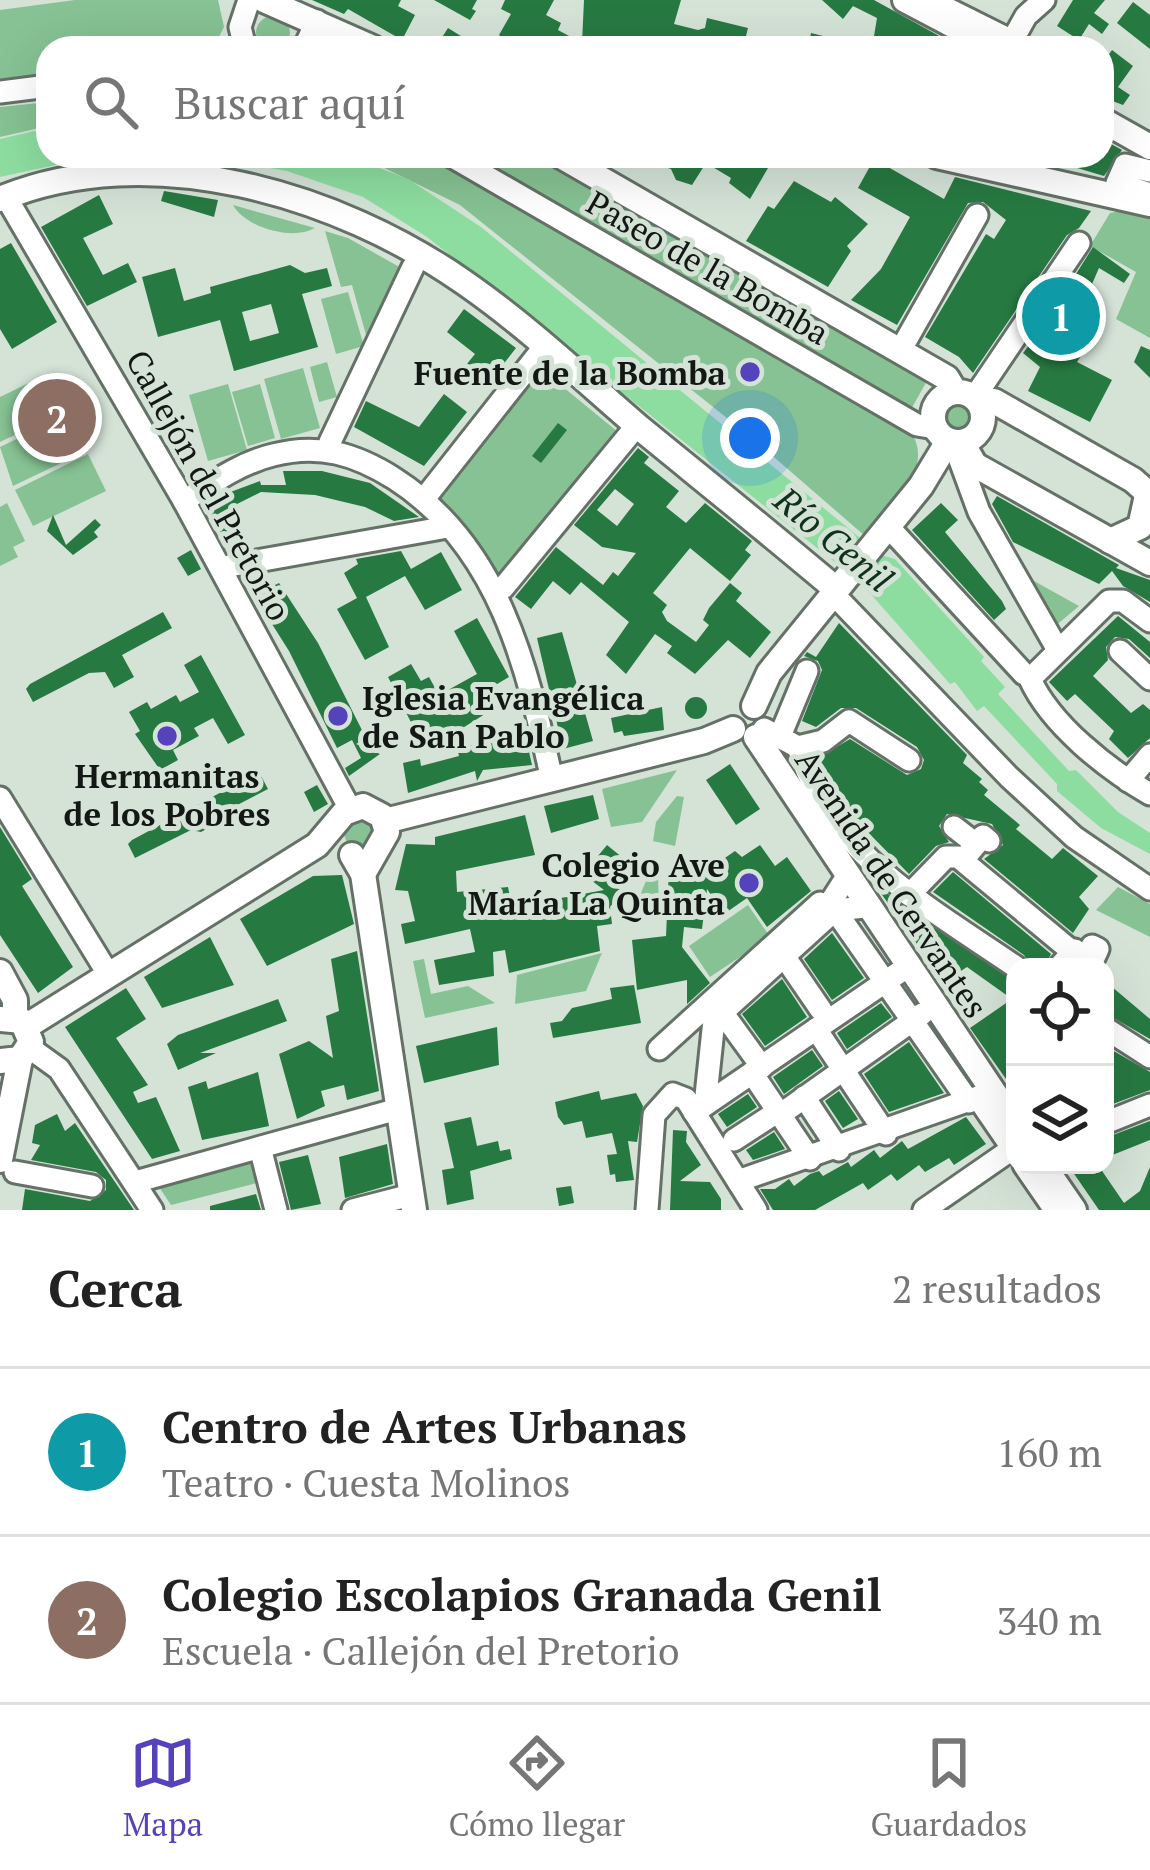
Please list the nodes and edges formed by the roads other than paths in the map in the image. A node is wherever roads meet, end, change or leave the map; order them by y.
1 (249, 0) edge
2 (264, 0) edge
3 (904, 0) edge
4 (1045, 0) edge
5 (933, 10) junction
6 (317, 21) junction
7 (242, 36) edge
8 (310, 36) edge
9 (348, 36) edge
10 (976, 36) edge
11 (1004, 36) edge
12 (1014, 36) edge
13 (36, 88) edge
14 (0, 92) edge
15 (1114, 127) edge
16 (1150, 147) edge
17 (472, 168) edge
18 (582, 168) edge
19 (990, 168) edge
20 (1150, 171) edge
21 (1150, 194) edge
22 (3, 198) edge
23 (1150, 204) edge
24 (977, 215) dead end
25 (1079, 242) dead end
26 (413, 267) dead end
27 (544, 347) junction
28 (900, 351) junction
29 (970, 395) junction
30 (628, 436) dead end
31 (949, 440) junction
32 (329, 442) dead end
33 (1149, 494) edge
34 (424, 499) junction
35 (184, 501) junction
36 (442, 528) dead end
37 (884, 539) junction
38 (1110, 541) junction
39 (1150, 563) edge
40 (230, 566) dead end
41 (503, 588) dead end
42 (842, 589) junction
43 (1150, 621) edge
44 (1058, 650) junction
45 (1120, 650) dead end
46 (807, 670) dead end
47 (1027, 676) junction
48 (1150, 679) edge
49 (765, 729) junction
50 (1150, 755) edge
51 (909, 760) dead end
52 (552, 780) junction
53 (1128, 781) junction
54 (800, 789) junction
55 (1150, 794) edge
56 (0, 798) edge
57 (385, 821) junction
58 (955, 826) dead end
59 (348, 845) junction
60 (976, 848) junction
61 (846, 878) junction
62 (1150, 889) edge
63 (909, 895) junction
64 (827, 907) junction
65 (865, 907) junction
66 (784, 956) junction
67 (1070, 958) edge
68 (1006, 960) edge
69 (0, 972) edge
70 (107, 973) junction
71 (896, 974) junction
72 (722, 1012) junction
73 (922, 1013) junction
74 (818, 1019) junction
75 (1114, 1034) edge
76 (16, 1038) edge
77 (658, 1049) dead end
78 (1150, 1057) edge
79 (843, 1069) junction
80 (757, 1070) junction
81 (804, 1097) junction
82 (980, 1097) junction
83 (1150, 1105) edge
84 (699, 1108) junction
85 (398, 1109) junction
86 (777, 1114) junction
87 (1114, 1119) edge
88 (1006, 1133) edge
89 (886, 1134) junction
90 (734, 1140) dead end
91 (838, 1150) junction
92 (1006, 1154) edge
93 (262, 1155) dead end
94 (810, 1159) junction
95 (8, 1166) edge
96 (1033, 1174) edge
97 (1048, 1174) edge
98 (738, 1181) junction
99 (134, 1182) junction
100 (92, 1186) dead end
101 (412, 1203) edge
102 (152, 1210) edge
103 (277, 1210) edge
104 (352, 1210) edge
105 (647, 1210) edge
106 (756, 1210) edge
107 (924, 1210) edge
108 (1055, 1210) edge
109 (1074, 1210) edge

1 - 7 street
2 - 6 main road
3 - 5 main road
4 - 12 street
5 - 10 main road
5 - 11 street
6 - 8 street
6 - 9 main road
13 - 14 street
15 - 16 main road
17 - 31 street, Paseo de la Bomba
18 - 28 main road, Paseo de la Bomba
19 - 23 main road
20 - 21 street
22 - 27 main road
22 - 35 street, Callejón del Pretorio
24 - 28 street
25 - 29 street
26 - 32 street
27 - 34 street
27 - 42 main road
28 - 29 main road, Paseo de la Bomba
29 - 31 main road
29 - 31 main road
29 - 33 main road, Paseo de la Bomba
30 - 41 street
31 - 37 main road
31 - 38 main road
31 - 44 street
33 - 38 main road
34 - 35 street
34 - 52 street
35 - 59 street, Callejón del Pretorio
36 - 40 street
37 - 42 main road
37 - 47 street
38 - 39 main road
42 - 49 main road
42 - 62 street
43 - 44 street
44 - 47 street
45 - 48 street
46 - 49 street
47 - 53 street
49 - 51 street
49 - 52 main road
49 - 54 main road, Avenida de Cervantes
49 - 54 street
50 - 53 street
52 - 57 main road
53 - 55 street
54 - 61 main road, Avenida de Cervantes
54 - 63 street
56 - 70 street
57 - 59 main road
57 - 59 main road
58 - 60 street
59 - 70 main road
59 - 85 main road
60 - 63 street
60 - 67 street
61 - 64 street
61 - 65 main road, Avenida de Cervantes
63 - 68 street
64 - 65 street
64 - 66 street
64 - 71 street, Avenida de Cervantes
64 - 77 street
65 - 71 main road, Avenida de Cervantes
66 - 72 street
66 - 74 street
69 - 76 main road
70 - 76 main road
71 - 73 main road, Avenida de Cervantes
71 - 74 street
72 - 80 street
72 - 84 street
73 - 79 street
73 - 82 main road, Avenida de Cervantes
74 - 79 street
74 - 80 street
75 - 78 street
76 - 95 main road
76 - 99 street
79 - 81 street
79 - 89 street
80 - 84 street
80 - 86 street
81 - 86 street
81 - 91 street
82 - 88 main road, Avenida de Cervantes
82 - 89 street
83 - 87 street
84 - 98 street
84 - 105 street
85 - 99 street
85 - 101 main road
86 - 90 street
86 - 94 street
89 - 91 street
91 - 94 street
92 - 107 street
93 - 103 street
94 - 98 street
95 - 100 street
96 - 108 street, Avenida de Cervantes
97 - 109 main road
98 - 106 street
99 - 102 street
101 - 104 street

